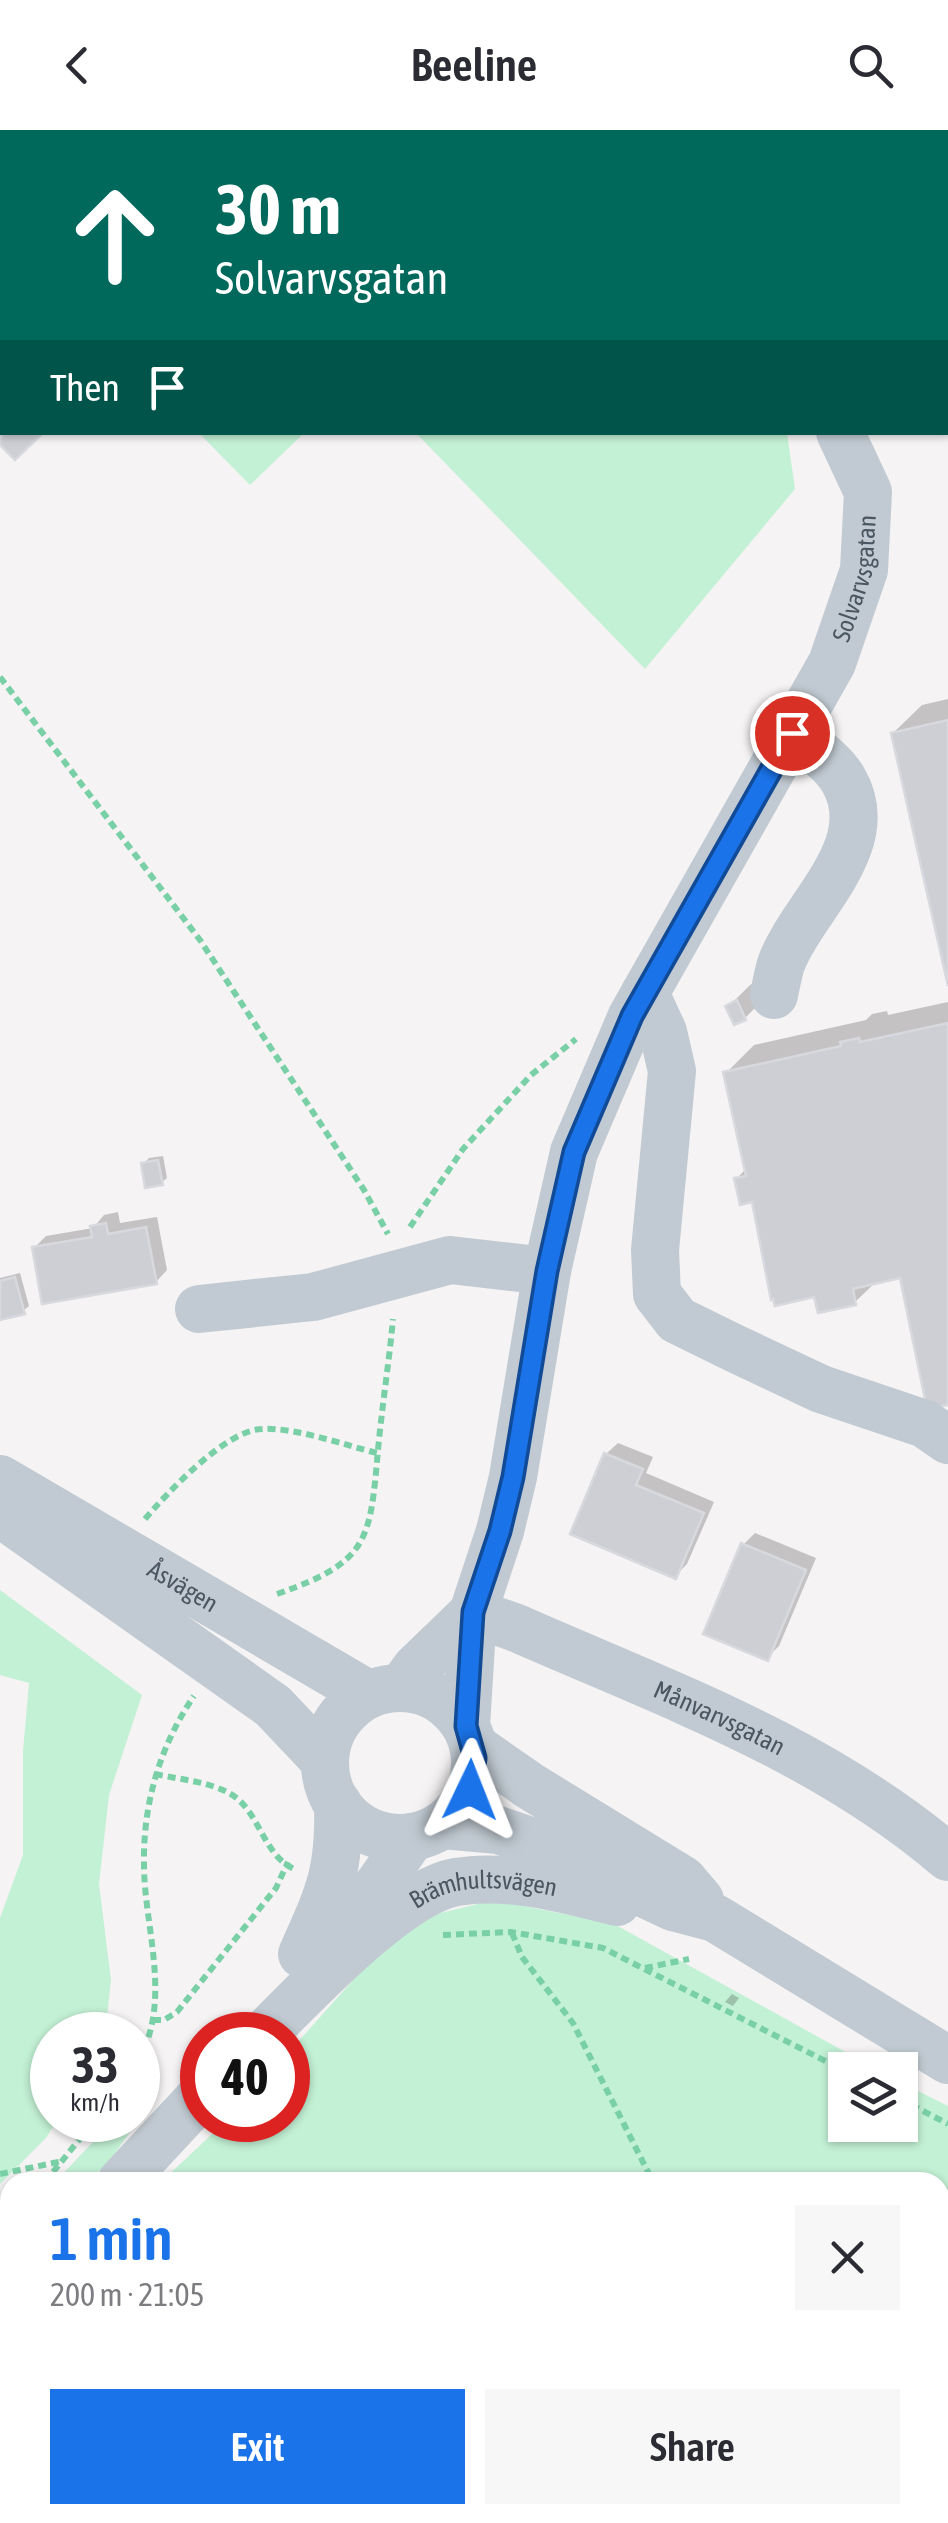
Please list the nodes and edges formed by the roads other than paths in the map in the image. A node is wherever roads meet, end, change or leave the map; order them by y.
1 (841, 435) edge
2 (792, 733) junction
3 (774, 995) dead end
4 (638, 1004) junction
5 (547, 1271) junction
6 (198, 1309) dead end
7 (948, 1440) edge
8 (0, 1479) edge
9 (0, 1513) edge
10 (473, 1612) junction
11 (385, 1691) junction
12 (470, 1736) junction
13 (332, 1782) junction
14 (427, 1831) junction
15 (948, 1857) edge
16 (732, 1928) junction
17 (272, 2012) edge
18 (277, 2012) edge
19 (281, 2012) edge
20 (948, 2060) edge
21 (180, 2118) edge
22 (129, 2172) edge

1 - 2 street, Solvarvsgatan
2 - 3 street
2 - 4 street, Solvarvsgatan
4 - 5 street, Solvarvsgatan
4 - 7 street
5 - 6 street
5 - 10 street, Solvarvsgatan
8 - 11 street, Åsvägen
9 - 13 street, Åsvägen
10 - 11 street
10 - 12 street
10 - 15 street, Månvarvsgatan
11 - 12 street
11 - 13 street
12 - 14 street
12 - 16 street
13 - 14 street
13 - 17 street
14 - 16 street
14 - 18 street, Brämhultsvägen
16 - 19 street, Brämhultsvägen
16 - 20 street
21 - 22 street

